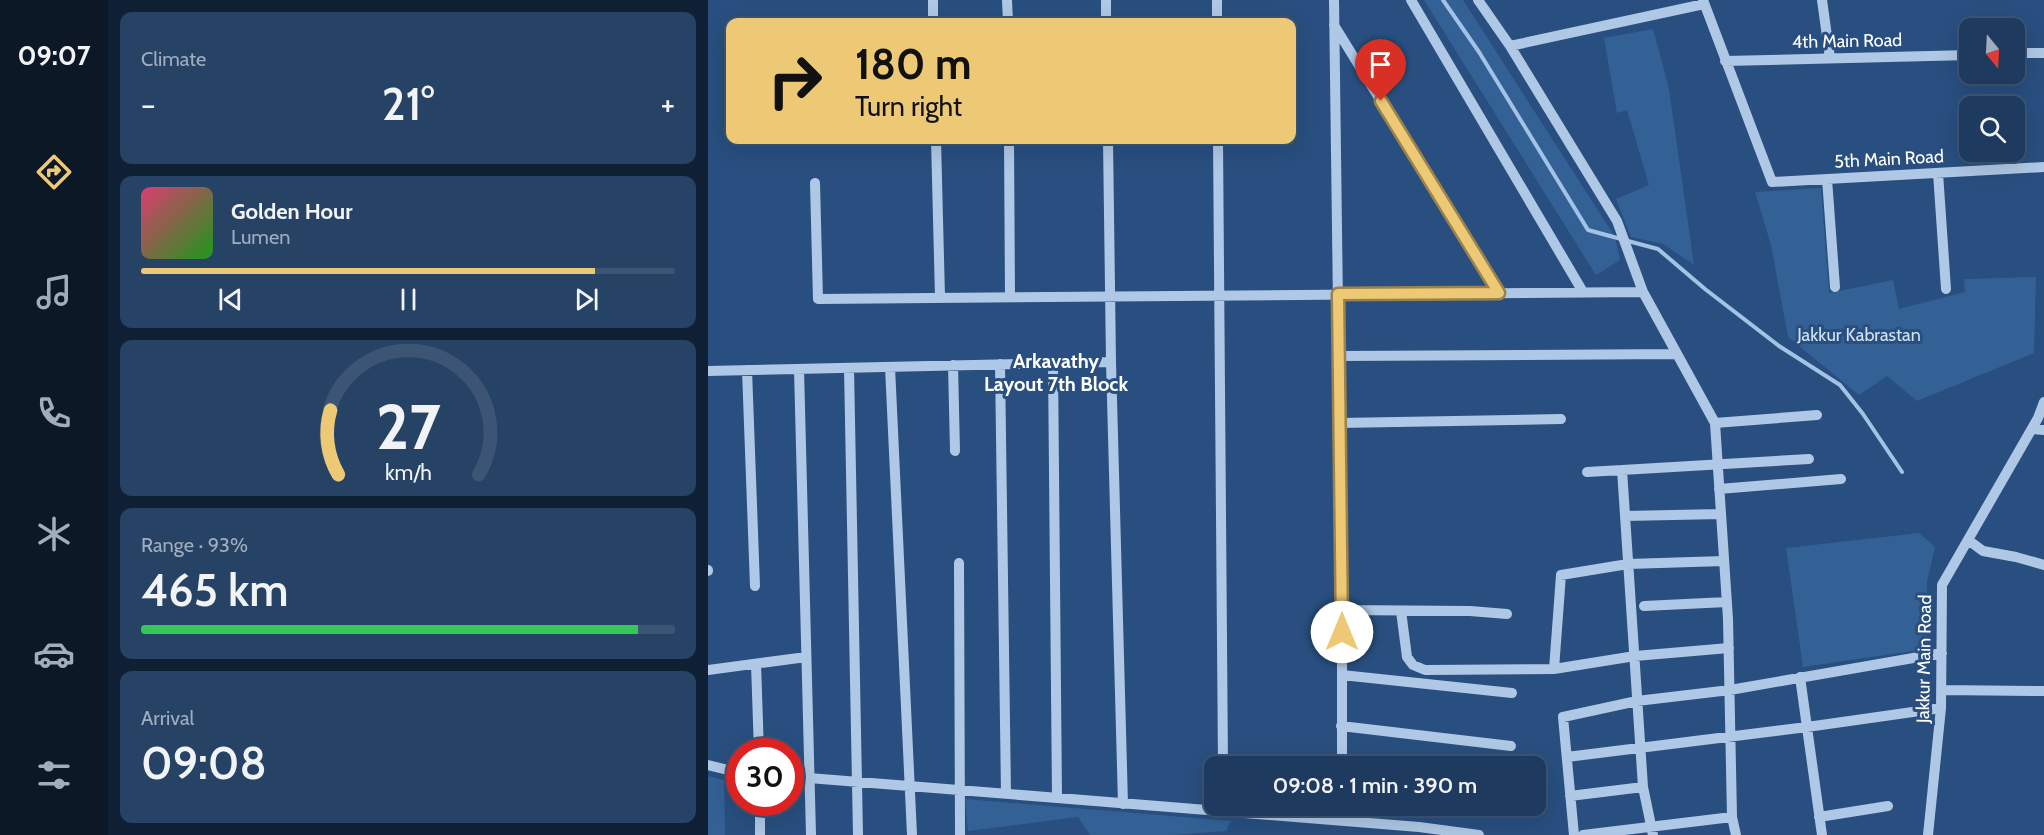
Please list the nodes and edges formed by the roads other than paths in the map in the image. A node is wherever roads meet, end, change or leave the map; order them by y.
1 (933, 0) edge
2 (1007, 0) edge
3 (1106, 0) edge
4 (1217, 0) edge
5 (1334, 0) edge
6 (1411, 0) edge
7 (1478, 0) edge
8 (1822, 0) edge
9 (1703, 2) edge
10 (933, 18) edge
11 (1008, 18) edge
12 (1106, 18) edge
13 (1217, 18) edge
14 (1334, 24) junction
15 (1510, 46) junction
16 (2025, 53) edge
17 (2044, 53) edge
18 (1959, 55) edge
19 (1830, 58) junction
20 (1725, 61) junction
21 (936, 144) edge
22 (1008, 144) edge
23 (1108, 144) edge
24 (1218, 144) edge
25 (2044, 166) edge
26 (1938, 173) junction
27 (1827, 179) junction
28 (815, 183) dead end
29 (1835, 287) dead end
30 (1946, 289) dead end
31 (1583, 292) junction
32 (1642, 292) junction
33 (1499, 293) junction
34 (1338, 294) junction
35 (1219, 295) junction
36 (1110, 296) junction
37 (940, 297) junction
38 (1010, 297) junction
39 (1677, 354) junction
40 (1339, 356) junction
41 (1111, 362) junction
42 (1053, 363) junction
43 (1000, 364) junction
44 (953, 365) junction
45 (890, 367) junction
46 (849, 368) junction
47 (800, 369) junction
48 (747, 370) junction
49 (708, 371) edge
50 (2044, 402) edge
51 (1817, 415) dead end
52 (1561, 419) dead end
53 (1340, 423) junction
54 (1715, 423) junction
55 (2032, 429) junction
56 (2044, 430) edge
57 (955, 451) dead end
58 (1809, 459) dead end
59 (1718, 463) junction
60 (1622, 470) junction
61 (1587, 472) dead end
62 (1840, 479) dead end
63 (1719, 489) junction
64 (1721, 514) junction
65 (1625, 516) junction
66 (1968, 540) junction
67 (1724, 561) junction
68 (959, 562) dead end
69 (1628, 564) junction
70 (2044, 565) edge
71 (755, 586) dead end
72 (1727, 603) junction
73 (1644, 606) dead end
74 (1342, 610) junction
75 (1401, 611) junction
76 (1507, 614) dead end
77 (1729, 648) junction
78 (1941, 653) junction
79 (1635, 656) junction
80 (806, 657) junction
81 (756, 664) junction
82 (1554, 669) junction
83 (708, 670) edge
84 (1342, 675) junction
85 (1800, 676) junction
86 (1730, 690) junction
87 (1941, 690) junction
88 (2044, 691) edge
89 (1512, 693) dead end
90 (1637, 700) junction
91 (1941, 708) junction
92 (1341, 726) junction
93 (1807, 727) junction
94 (1730, 735) junction
95 (759, 738) edge
96 (1510, 746) dead end
97 (1641, 747) junction
98 (1223, 756) edge
99 (1342, 756) edge
100 (1567, 757) junction
101 (708, 765) edge
102 (726, 770) edge
103 (804, 778) edge
104 (809, 778) junction
105 (857, 782) junction
106 (910, 786) junction
107 (1643, 787) junction
108 (960, 790) junction
109 (1006, 794) junction
110 (1570, 796) junction
111 (1057, 798) junction
112 (1123, 804) junction
113 (1888, 806) dead end
114 (1204, 808) edge
115 (760, 816) edge
116 (1293, 816) edge
117 (1342, 816) edge
118 (1732, 817) junction
119 (1819, 817) junction
120 (1342, 821) junction
121 (1419, 831) edge
122 (1653, 831) edge
123 (760, 835) edge
124 (811, 835) edge
125 (858, 835) edge
126 (912, 835) edge
127 (960, 835) edge
128 (1479, 835) edge
129 (1574, 835) edge
130 (1583, 835) edge
131 (1736, 835) edge
132 (1822, 835) edge
133 (1928, 835) edge

1 - 10 street
2 - 11 street
3 - 12 street
4 - 13 street
5 - 14 street
6 - 31 street
7 - 15 street
8 - 19 street
9 - 15 street
9 - 20 street
14 - 33 street
14 - 34 street
15 - 32 street
16 - 17 street
18 - 19 street, 4th Main Road
19 - 20 street, 4th Main Road
20 - 27 street, 5th Main Road
21 - 37 street
22 - 38 street
23 - 36 street
24 - 35 street
25 - 26 street, 5th Main Road
26 - 27 street, 5th Main Road
26 - 30 street
27 - 29 street
28 - 37 street
31 - 32 street
31 - 33 street
32 - 39 street
33 - 34 street
34 - 35 street
34 - 40 street
35 - 36 street
35 - 98 street
36 - 38 street
36 - 41 street
37 - 38 street
39 - 40 street
39 - 54 street
40 - 53 street
41 - 42 street
41 - 112 street
42 - 43 street
42 - 111 street
43 - 44 street
43 - 109 street
44 - 45 street
44 - 57 street
45 - 46 street
45 - 106 street
46 - 47 street
46 - 105 street
47 - 48 street
47 - 80 street
48 - 49 street
48 - 71 street
50 - 55 street, Jakkur Main Road
51 - 54 street
52 - 53 street
53 - 74 street
54 - 59 street
55 - 56 street
55 - 66 street, Jakkur Main Road
58 - 59 street
59 - 60 street
59 - 63 street
60 - 61 street
60 - 65 street
62 - 63 street
63 - 64 street
64 - 65 street
64 - 67 street
65 - 69 street
66 - 70 street
66 - 78 street, Jakkur Main Road
67 - 69 street
67 - 72 street
68 - 108 street
69 - 79 street
69 - 82 street
72 - 73 street
72 - 77 street
74 - 75 street
74 - 84 street
75 - 76 street
75 - 82 street
77 - 79 street
77 - 86 street
78 - 85 street
78 - 87 street, Jakkur Main Road
79 - 82 street
79 - 90 street
80 - 81 street
80 - 104 street
81 - 83 street
81 - 95 street
84 - 89 street
84 - 92 street
85 - 86 street
85 - 93 street
86 - 90 street
86 - 94 street
87 - 88 street
87 - 91 street, Jakkur Main Road
90 - 97 street
90 - 100 street
91 - 93 street
91 - 133 street, Jakkur Main Road
92 - 96 street
92 - 99 street
93 - 94 street
93 - 119 street
94 - 97 street
94 - 118 street
97 - 100 street
97 - 107 street
100 - 110 street
101 - 102 street
103 - 104 street
104 - 105 street
104 - 124 street
105 - 106 street
105 - 125 street
106 - 108 street
106 - 126 street
107 - 110 street
107 - 122 street
108 - 109 street
108 - 127 street
109 - 111 street
110 - 129 street
111 - 112 street
112 - 114 street
113 - 119 street
115 - 123 street
116 - 120 street
117 - 120 street
118 - 122 street
118 - 131 street
119 - 132 street
120 - 121 street
121 - 128 street
122 - 130 street

